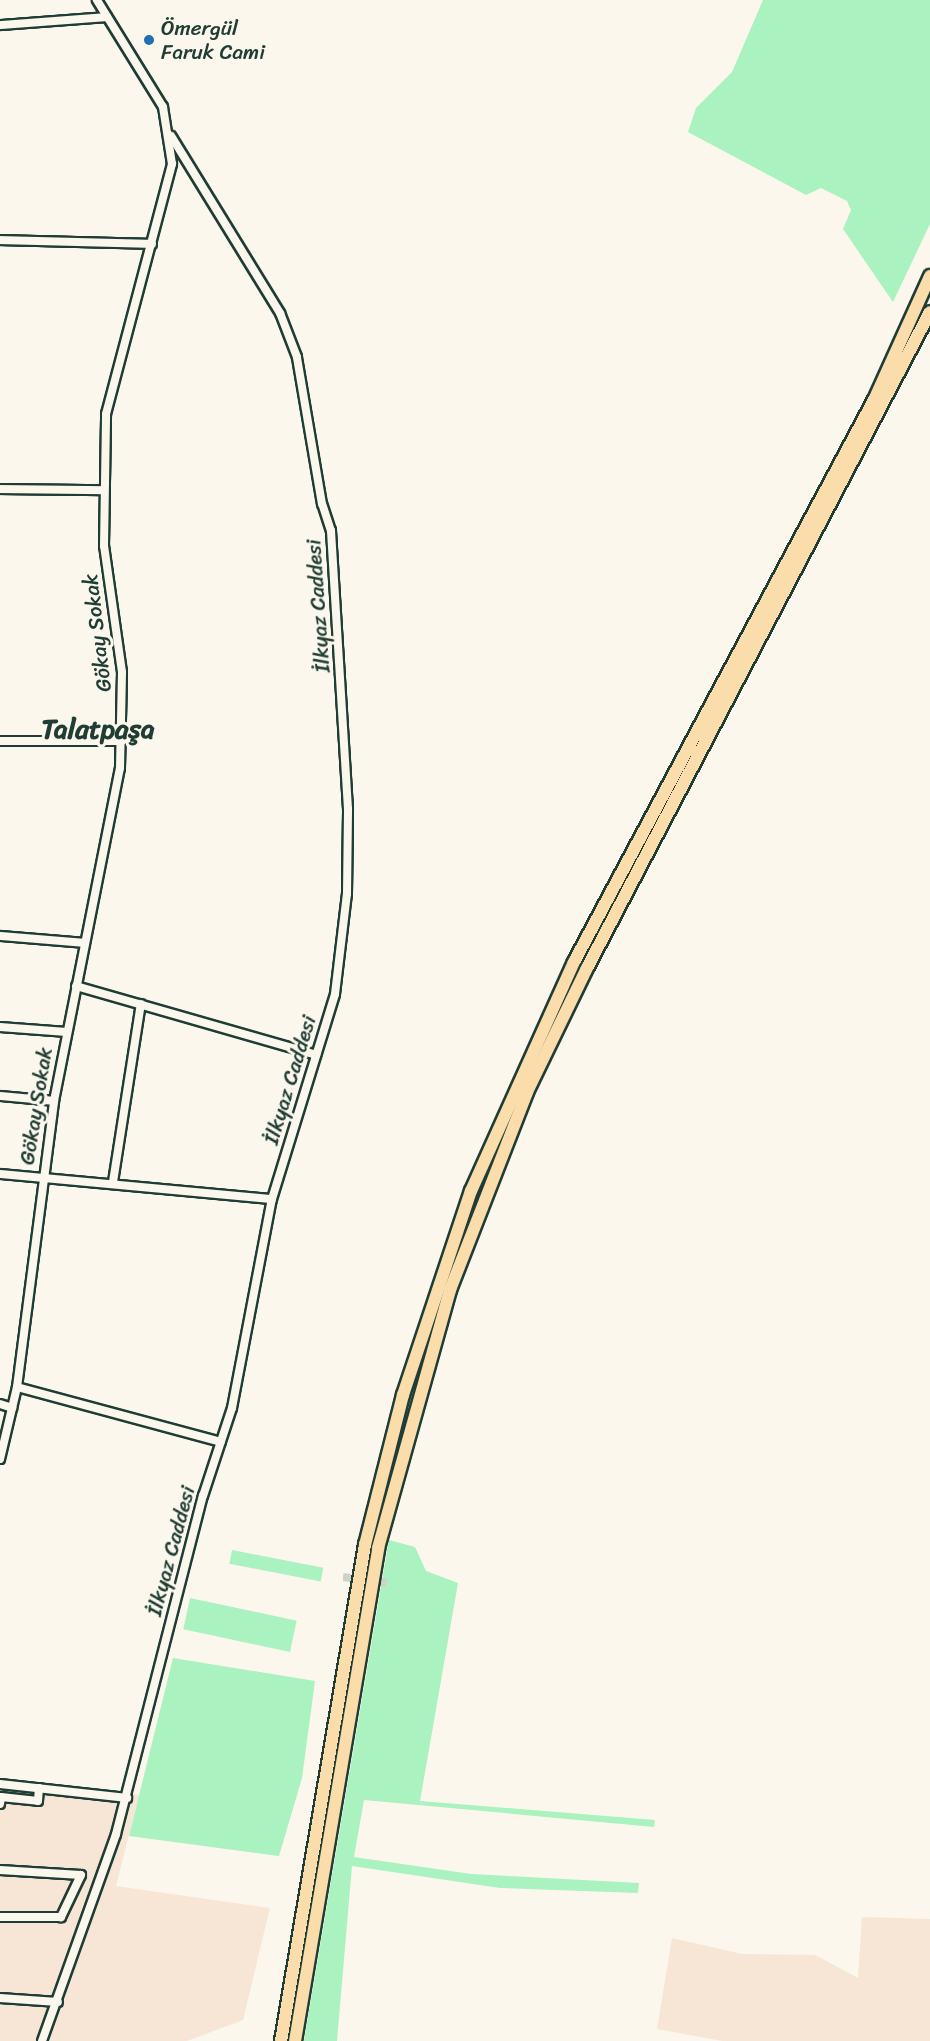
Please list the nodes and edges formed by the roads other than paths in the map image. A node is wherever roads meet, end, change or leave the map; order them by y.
1 (97, 0) edge
2 (107, 17) junction
3 (0, 24) edge
4 (171, 136) junction
5 (0, 240) edge
6 (152, 244) junction
7 (930, 276) edge
8 (930, 312) edge
9 (0, 489) edge
10 (104, 490) junction
11 (0, 741) edge
12 (122, 741) junction
13 (0, 936) edge
14 (85, 943) junction
15 (76, 986) junction
16 (141, 1004) junction
17 (0, 1027) edge
18 (67, 1032) junction
19 (316, 1055) junction
20 (0, 1095) edge
21 (54, 1101) junction
22 (0, 1174) edge
23 (43, 1174) junction
24 (113, 1182) junction
25 (272, 1199) junction
26 (17, 1387) junction
27 (0, 1404) edge
28 (12, 1408) junction
29 (221, 1442) junction
30 (0, 1459) edge
31 (0, 1784) edge
32 (39, 1788) junction
33 (127, 1798) junction
34 (0, 1804) edge
35 (0, 1870) edge
36 (0, 1917) edge
37 (0, 1998) edge
38 (58, 2002) junction
39 (42, 2041) edge
40 (281, 2041) edge
41 (295, 2041) edge

1 - 2 street, Gökay Sokak
2 - 3 street
2 - 4 street, Gökay Sokak
4 - 6 street, Gökay Sokak
4 - 19 street, İlkyaz Caddesi
5 - 6 street
6 - 10 street, Gökay Sokak
7 - 40 highway
8 - 41 highway
9 - 10 street
10 - 12 street, Gökay Sokak
11 - 12 street
12 - 14 street, Gökay Sokak
13 - 14 street
14 - 15 street, Gökay Sokak
15 - 16 street
15 - 18 street, Gökay Sokak
16 - 19 street
16 - 24 street
17 - 18 street
18 - 21 street, Gökay Sokak
19 - 25 street, İlkyaz Caddesi
20 - 21 street
21 - 23 street, Gökay Sokak
22 - 23 street
23 - 24 street
23 - 26 street, Gökay Sokak
24 - 25 street
25 - 29 street, İlkyaz Caddesi
26 - 28 street, Gökay Sokak
26 - 29 street
27 - 28 street
28 - 30 street, Gökay Sokak
29 - 33 street, İlkyaz Caddesi
31 - 32 street
32 - 33 street
32 - 34 street
33 - 38 street, İlkyaz Caddesi
35 - 36 street
37 - 38 street
38 - 39 street, İlkyaz Caddesi

